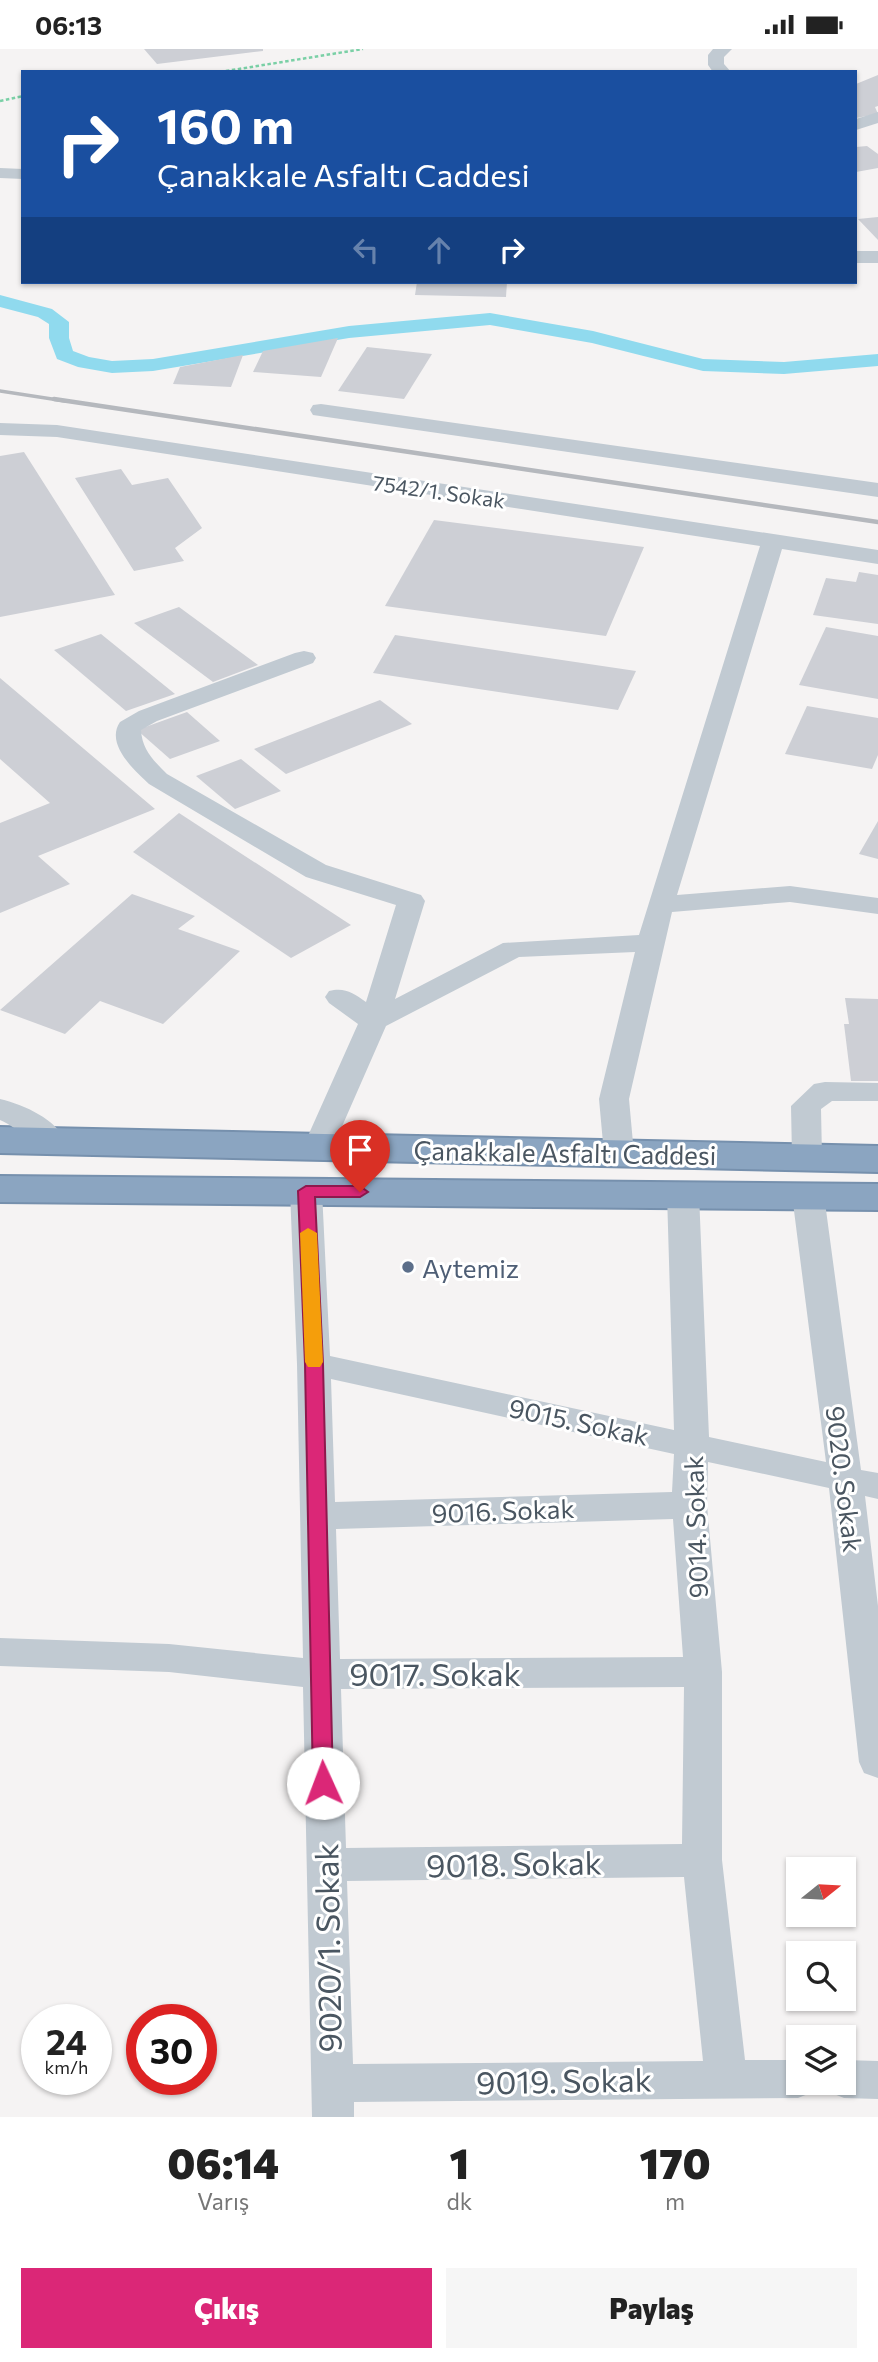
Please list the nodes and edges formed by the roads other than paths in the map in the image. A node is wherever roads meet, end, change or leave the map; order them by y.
1 (724, 49) edge
2 (721, 70) edge
3 (878, 117) edge
4 (857, 125) edge
5 (0, 173) edge
6 (21, 174) edge
7 (857, 257) edge
8 (878, 257) edge
9 (321, 410) dead end
10 (0, 429) edge
11 (878, 490) edge
12 (773, 540) junction
13 (878, 557) edge
14 (304, 658) dead end
15 (660, 905) junction
16 (878, 906) edge
17 (651, 943) junction
18 (339, 997) dead end
19 (374, 1021) junction
20 (878, 1092) edge
21 (0, 1109) edge
22 (0, 1140) edge
23 (53, 1142) junction
24 (318, 1147) junction
25 (619, 1154) junction
26 (878, 1159) edge
27 (807, 1176) junction
28 (0, 1189) edge
29 (306, 1191) junction
30 (683, 1194) junction
31 (878, 1197) edge
32 (314, 1364) junction
33 (692, 1445) junction
34 (845, 1478) junction
35 (878, 1486) edge
36 (688, 1505) junction
37 (317, 1516) junction
38 (0, 1652) edge
39 (703, 1672) junction
40 (320, 1674) junction
41 (878, 1762) edge
42 (702, 1860) junction
43 (325, 1865) junction
44 (726, 2078) junction
45 (786, 2079) edge
46 (856, 2080) edge
47 (878, 2080) edge
48 (332, 2100) edge

1 - 2 street
3 - 4 street
5 - 6 street
7 - 8 street
9 - 11 street
10 - 12 street, 7542/1. Sokak
12 - 13 street, 7542/1. Sokak
12 - 15 street
14 - 19 street
15 - 16 street
15 - 17 street
17 - 19 street
17 - 25 street
18 - 19 street
19 - 24 street
20 - 27 street, 9020. Sokak
21 - 23 street
22 - 23 highway, Çanakkale Asfaltı Caddesi
23 - 24 highway, Çanakkale Asfaltı Caddesi
24 - 25 highway, Çanakkale Asfaltı Caddesi
25 - 27 highway, Çanakkale Asfaltı Caddesi
26 - 27 highway, Çanakkale Asfaltı Caddesi
27 - 30 highway, Çanakkale Asfaltı Caddesi
27 - 31 highway, Çanakkale Asfaltı Caddesi
27 - 34 street, 9020. Sokak
28 - 29 highway, Çanakkale Asfaltı Caddesi
29 - 30 highway, Çanakkale Asfaltı Caddesi
29 - 32 street, 9020/1. Sokak
30 - 33 street, 9014. Sokak
32 - 33 street, 9015. Sokak
32 - 37 street, 9020/1. Sokak
33 - 34 street, 9015. Sokak
33 - 36 street, 9014. Sokak
34 - 35 street, 9015. Sokak
34 - 41 street, 9020. Sokak
36 - 37 street, 9016. Sokak
36 - 39 street, 9014. Sokak
37 - 40 street, 9020/1. Sokak
38 - 40 street, 9017. Sokak
39 - 40 street, 9017. Sokak
39 - 42 street, 9014. Sokak
40 - 43 street, 9020/1. Sokak
42 - 43 street, 9018. Sokak
42 - 44 street, 9014. Sokak
43 - 48 street, 9020/1. Sokak
44 - 45 street, 9019. Sokak
44 - 48 street, 9019. Sokak
46 - 47 street

